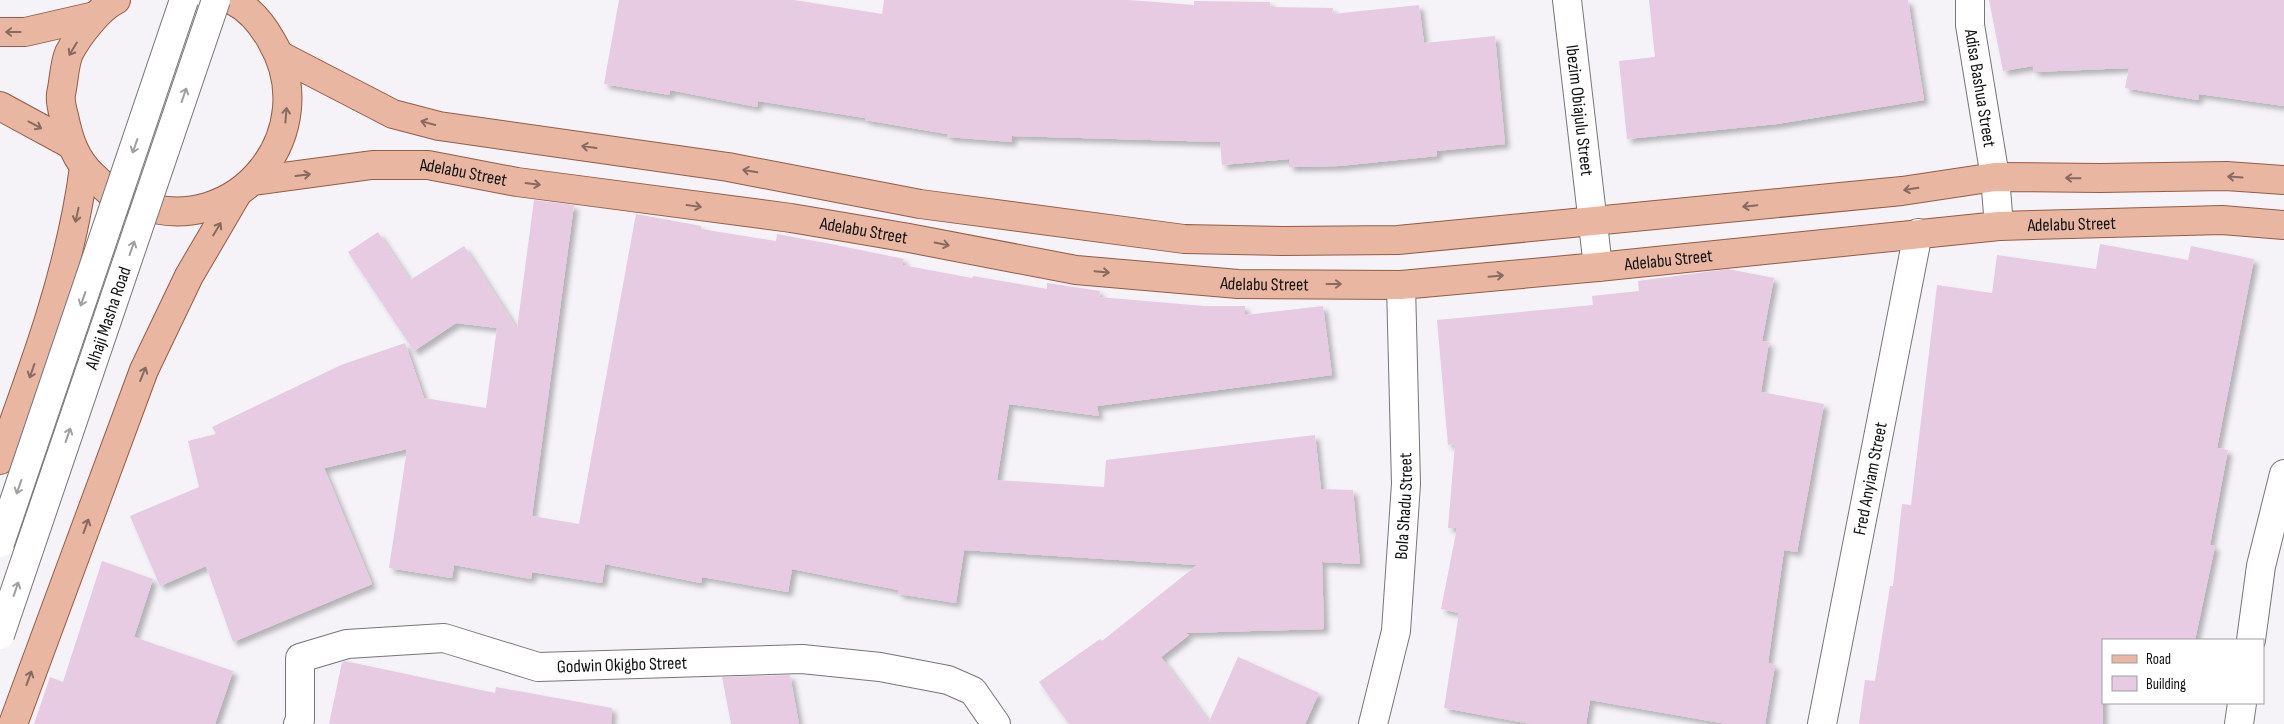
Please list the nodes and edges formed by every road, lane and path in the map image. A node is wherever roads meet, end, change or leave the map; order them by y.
1 (184, 0) edge
2 (216, 0) edge
3 (232, 0) edge
4 (269, 0) edge
5 (1568, 0) edge
6 (1970, 0) edge
7 (109, 4) edge
8 (263, 26) junction
9 (0, 32) edge
10 (281, 56) junction
11 (0, 106) edge
12 (70, 144) junction
13 (84, 167) junction
14 (1995, 176) junction
15 (2284, 180) edge
16 (246, 187) junction
17 (1592, 221) junction
18 (2284, 225) edge
19 (1999, 226) junction
20 (1918, 233) junction
21 (1598, 267) junction
22 (1401, 285) junction
23 (0, 460) edge
24 (2284, 474) edge
25 (0, 543) edge
26 (0, 635) edge
27 (2251, 639) edge
28 (2242, 704) edge
29 (13, 724) edge
30 (298, 724) edge
31 (996, 724) edge
32 (1373, 724) edge
33 (1822, 724) edge
34 (2238, 724) edge

1 -> 25 street, Alhaji Masha Road, bridge
26 -> 2 street, Alhaji Masha Road, bridge
3 - 8 main road
4 - 8 main road
5 - 17 street, Ibezim Obiajulu Street
6 - 14 street, Adisa Bashua Street
7 -> 9 main road
7 -> 12 main road
8 - 10 main road
16 -> 10 main road
17 -> 10 main road, Adelabu Street
11 -> 12 main road
12 - 13 main road, Adelabu Street
13 - 16 main road, Adelabu Street
13 -> 23 main road
15 -> 14 main road, Adelabu Street
14 -> 17 main road, Adelabu Street
14 - 19 street, Adisa Bashua Street
16 -> 22 main road, Adelabu Street
29 -> 16 main road
17 - 21 street, Ibezim Obiajulu Street
18 - 19 main road, Adelabu Street
19 - 20 main road, Adelabu Street
20 - 21 main road, Adelabu Street
20 - 33 street, Fred Anyiam Street
22 -> 21 main road, Adelabu Street
22 - 32 street, Bola Shadu Street
24 - 27 street
28 - 34 street
30 - 31 street, Godwin Okigbo Street

